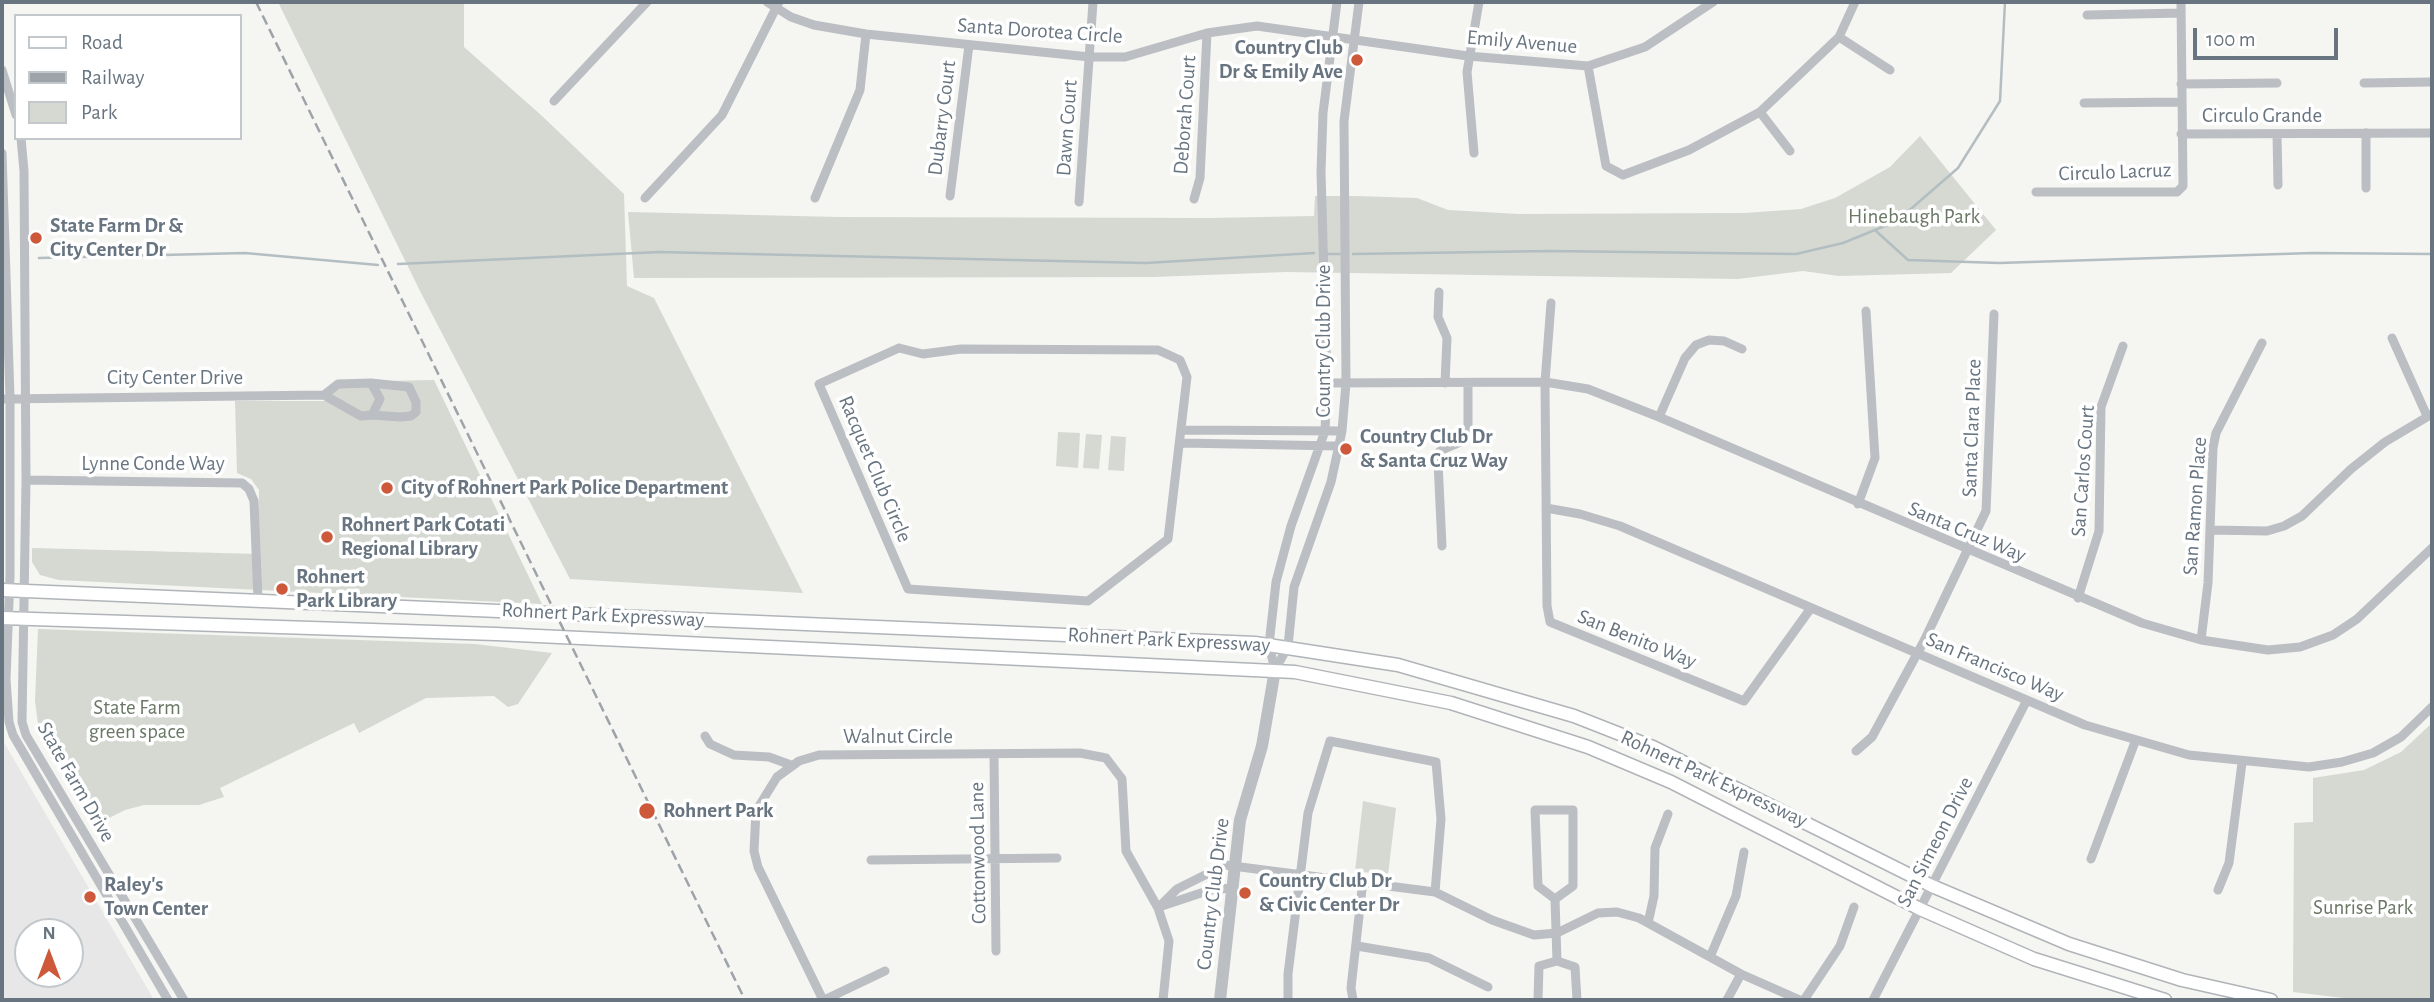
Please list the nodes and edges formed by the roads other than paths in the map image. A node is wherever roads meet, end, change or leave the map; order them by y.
1 (647, 2) edge
2 (1093, 2) edge
3 (1337, 2) edge
4 (1359, 2) edge
5 (1479, 2) edge
6 (1713, 2) edge
7 (1855, 2) edge
8 (2181, 2) edge
9 (774, 4) edge
10 (2181, 13) junction
11 (2087, 15) dead end
12 (1207, 33) junction
13 (866, 34) junction
14 (1332, 36) junction
15 (1839, 37) junction
16 (1353, 38) junction
17 (969, 45) junction
18 (1468, 56) junction
19 (1090, 57) junction
20 (1588, 66) junction
21 (2, 70) edge
22 (1890, 70) dead end
23 (2432, 82) edge
24 (2277, 83) dead end
25 (2364, 83) dead end
26 (2181, 84) junction
27 (554, 101) dead end
28 (2181, 102) junction
29 (2084, 103) dead end
30 (14, 109) edge
31 (1760, 112) junction
32 (2366, 133) junction
33 (2432, 133) edge
34 (2182, 134) junction
35 (2277, 134) junction
36 (21, 140) edge
37 (1790, 150) dead end
38 (2, 153) edge
39 (1474, 153) dead end
40 (2278, 185) dead end
41 (2366, 188) dead end
42 (2036, 192) dead end
43 (950, 196) dead end
44 (645, 198) dead end
45 (815, 198) dead end
46 (1194, 199) dead end
47 (1079, 202) dead end
48 (1439, 292) dead end
49 (1551, 303) dead end
50 (1866, 311) dead end
51 (1994, 314) dead end
52 (2392, 338) dead end
53 (2262, 343) dead end
54 (2123, 346) dead end
55 (1742, 349) dead end
56 (1545, 382) junction
57 (372, 383) junction
58 (1327, 383) junction
59 (1346, 383) junction
60 (1445, 383) junction
61 (1468, 383) junction
62 (26, 396) junction
63 (324, 396) junction
64 (6, 398) edge
65 (372, 415) junction
66 (2430, 415) edge
67 (1659, 417) junction
68 (1183, 430) junction
69 (1325, 431) junction
70 (1342, 431) junction
71 (1182, 443) junction
72 (1321, 445) junction
73 (1339, 446) junction
74 (26, 480) junction
75 (1858, 504) junction
76 (1546, 508) junction
77 (2210, 530) junction
78 (1442, 546) dead end
79 (2432, 548) edge
80 (1966, 550) junction
81 (6, 590) edge
82 (26, 591) junction
83 (2078, 598) junction
84 (258, 600) junction
85 (1811, 608) junction
86 (5, 619) edge
87 (24, 619) junction
88 (2201, 640) junction
89 (1269, 645) junction
90 (1288, 646) junction
91 (1918, 653) junction
92 (1275, 670) junction
93 (2027, 700) junction
94 (2432, 707) edge
95 (705, 736) dead end
96 (2135, 742) junction
97 (1856, 751) dead end
98 (994, 754) junction
99 (2242, 763) junction
100 (791, 765) junction
101 (1668, 814) dead end
102 (1744, 852) dead end
103 (995, 858) junction
104 (1057, 858) dead end
105 (2091, 859) dead end
106 (871, 860) dead end
107 (1235, 865) junction
108 (1300, 873) junction
109 (1363, 880) junction
110 (1932, 886) junction
111 (1232, 888) junction
112 (2218, 890) dead end
113 (1435, 892) junction
114 (1555, 899) junction
115 (1854, 907) dead end
116 (1158, 908) junction
117 (1920, 909) junction
118 (1648, 923) junction
119 (1557, 933) junction
120 (1357, 946) junction
121 (996, 951) dead end
122 (1710, 957) junction
123 (1557, 961) junction
124 (885, 971) dead end
125 (1741, 974) junction
126 (1488, 987) dead end
127 (168, 1000) edge
128 (184, 1000) edge
129 (823, 1000) edge
130 (1163, 1000) edge
131 (1220, 1000) edge
132 (1288, 1000) edge
133 (1353, 1000) edge
134 (1538, 1000) edge
135 (1577, 1000) edge
136 (1727, 1000) edge
137 (1802, 1000) edge
138 (1873, 1000) edge
139 (2165, 1000) edge
140 (2271, 1000) edge

1 - 27 street
2 - 19 street, Dawn Court
3 - 14 street, Country Club Drive
4 - 16 street, Country Club Drive
5 - 18 street
6 - 20 street, Emily Avenue
7 - 15 street
8 - 10 street, Circulo Grande
9 - 13 street, Santa Dorotea Circle
9 - 44 street
10 - 11 street
10 - 26 street, Circulo Grande
12 - 14 street, Santa Dorotea Circle
12 - 19 street, Santa Dorotea Circle
12 - 46 street, Deborah Court
13 - 17 street, Santa Dorotea Circle
13 - 45 street
14 - 16 street, Santa Dorotea Circle
14 - 58 street, Country Club Drive
15 - 22 street
15 - 31 street
16 - 18 street, Emily Avenue
16 - 59 street, Country Club Drive
17 - 19 street, Santa Dorotea Circle
17 - 43 street, Dubarry Court
18 - 20 street, Emily Avenue
18 - 39 street
19 - 47 street, Dawn Court
20 - 31 street
21 - 30 street
23 - 25 street
24 - 26 street
26 - 28 street, Circulo Grande
28 - 29 street
28 - 34 street, Circulo Grande
31 - 37 street
32 - 33 street, Circulo Grande
32 - 35 street, Circulo Grande
32 - 41 street
34 - 35 street, Circulo Grande
34 - 42 street, Circulo Lacruz
35 - 40 street
36 - 62 street, State Farm Drive
38 - 64 street, State Farm Drive
48 - 60 street
49 - 56 street, San Benito Way
50 - 75 street
51 - 80 street, Santa Clara Place
52 - 66 street
53 - 77 street, San Ramon Place
54 - 83 street, San Carlos Court
55 - 67 street
56 - 61 street, Santa Cruz Way
56 - 67 street, Santa Cruz Way
56 - 76 street, San Benito Way
57 - 63 street, City Center Drive
57 - 65 street
57 - 65 street, City Center Drive
58 - 59 street, Santa Cruz Way
58 - 69 street, Country Club Drive
59 - 60 street, Santa Cruz Way
59 - 70 street, Country Club Drive
60 - 61 street, Santa Cruz Way
61 - 78 street
62 - 63 street, City Center Drive
62 - 64 street, City Center Drive
62 - 74 street, State Farm Drive
63 - 65 street, City Center Drive
64 - 81 street, State Farm Drive
66 - 77 street
67 - 75 street, Santa Cruz Way
68 - 69 street
68 - 71 street, Racquet Club Circle
68 - 71 street, Racquet Club Circle
69 - 70 street
69 - 72 street, Country Club Drive
70 - 73 street, Country Club Drive
71 - 72 street
72 - 73 street
72 - 89 street, Country Club Drive
73 - 90 street, Country Club Drive
74 - 82 street, State Farm Drive
74 - 84 street, Lynne Conde Way
75 - 80 street, Santa Cruz Way
76 - 85 street, San Francisco Way
76 - 85 street, San Benito Way
77 - 88 street, San Ramon Place
79 - 88 street, Santa Cruz Way
80 - 83 street, Santa Cruz Way
80 - 91 street, Santa Clara Place
81 - 82 main road, Rohnert Park Expressway
81 - 86 street, State Farm Drive
82 - 84 main road, Rohnert Park Expressway
82 - 87 street, State Farm Drive
83 - 88 street, Santa Cruz Way
84 - 89 main road, Rohnert Park Expressway
85 - 91 street, San Francisco Way
86 - 87 main road, Rohnert Park Expressway
86 - 127 street, State Farm Drive
87 - 92 main road, Rohnert Park Expressway
87 - 128 street, State Farm Drive
89 - 90 main road, Rohnert Park Expressway
89 - 92 street, Country Club Drive
90 - 92 street, Country Club Drive
90 - 110 main road, Rohnert Park Expressway
91 - 93 street, San Francisco Way
91 - 97 street, Santa Clara Place
92 - 107 street, Country Club Drive
92 - 117 main road, Rohnert Park Expressway
93 - 96 street, San Francisco Way
93 - 110 street, San Simeon Drive
94 - 99 street, San Francisco Way
95 - 100 street
96 - 99 street, San Francisco Way
96 - 105 street
98 - 100 street, Walnut Circle
98 - 103 street, Cottonwood Lane
98 - 116 street, Walnut Circle
99 - 112 street
100 - 129 street
101 - 118 street
102 - 122 street
103 - 104 street
103 - 106 street
103 - 121 street, Cottonwood Lane
107 - 108 street
107 - 111 street, Country Club Drive
107 - 116 street
108 - 109 street
108 - 113 street
108 - 132 street
109 - 113 street
109 - 120 street
110 - 117 street, San Simeon Drive
110 - 140 main road, Rohnert Park Expressway
111 - 116 street
111 - 131 street, Country Club Drive
113 - 119 street
114 - 114 street
114 - 119 street
115 - 137 street
116 - 130 street, Walnut Circle
117 - 138 street, San Simeon Drive
117 - 139 main road, Rohnert Park Expressway
118 - 119 street
118 - 122 street
119 - 123 street
120 - 126 street
120 - 133 street
122 - 125 street
123 - 134 street
123 - 135 street
124 - 129 street
125 - 136 street
125 - 137 street

